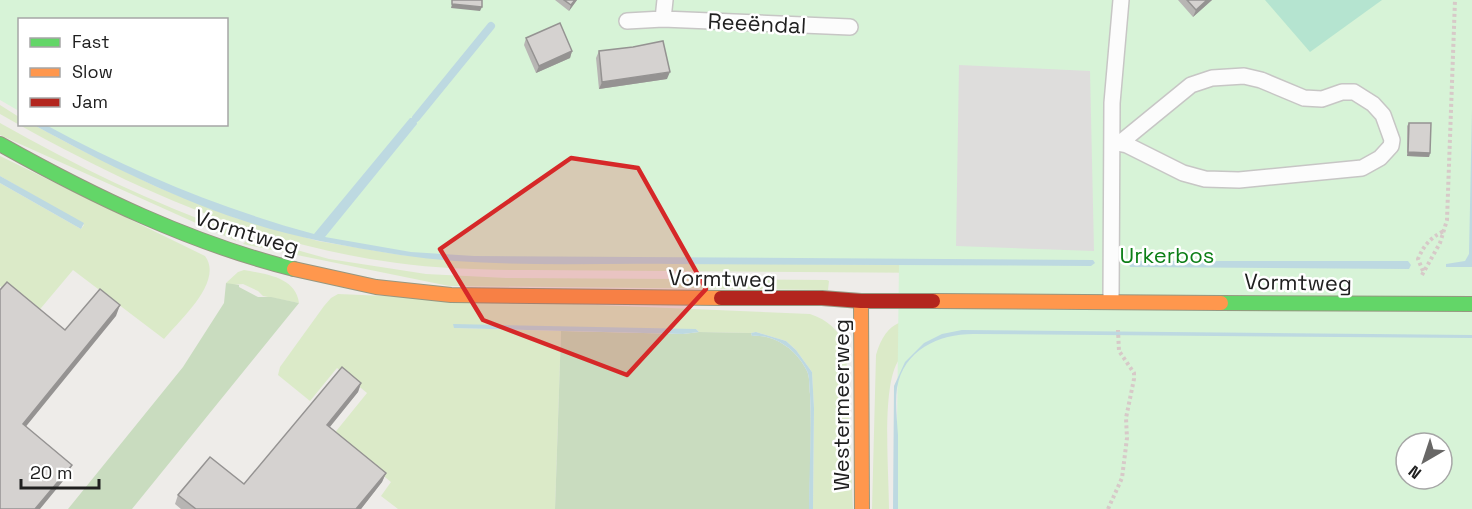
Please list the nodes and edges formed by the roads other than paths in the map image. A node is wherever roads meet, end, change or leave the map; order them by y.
1 (665, 0) edge
2 (1121, 0) edge
3 (663, 19) junction
4 (627, 21) dead end
5 (850, 27) dead end
6 (1116, 142) junction
7 (0, 144) edge
8 (861, 301) junction
9 (1111, 301) junction
10 (1472, 304) edge
11 (862, 509) edge

1 - 3 lane
2 - 6 lane
3 - 4 lane, Reeëndal
3 - 5 lane, Reeëndal
6 - 6 lane
6 - 9 lane
7 - 8 street, Vormtweg
8 - 9 street, Vormtweg
8 - 11 street, Westermeerweg
9 - 10 street, Vormtweg

